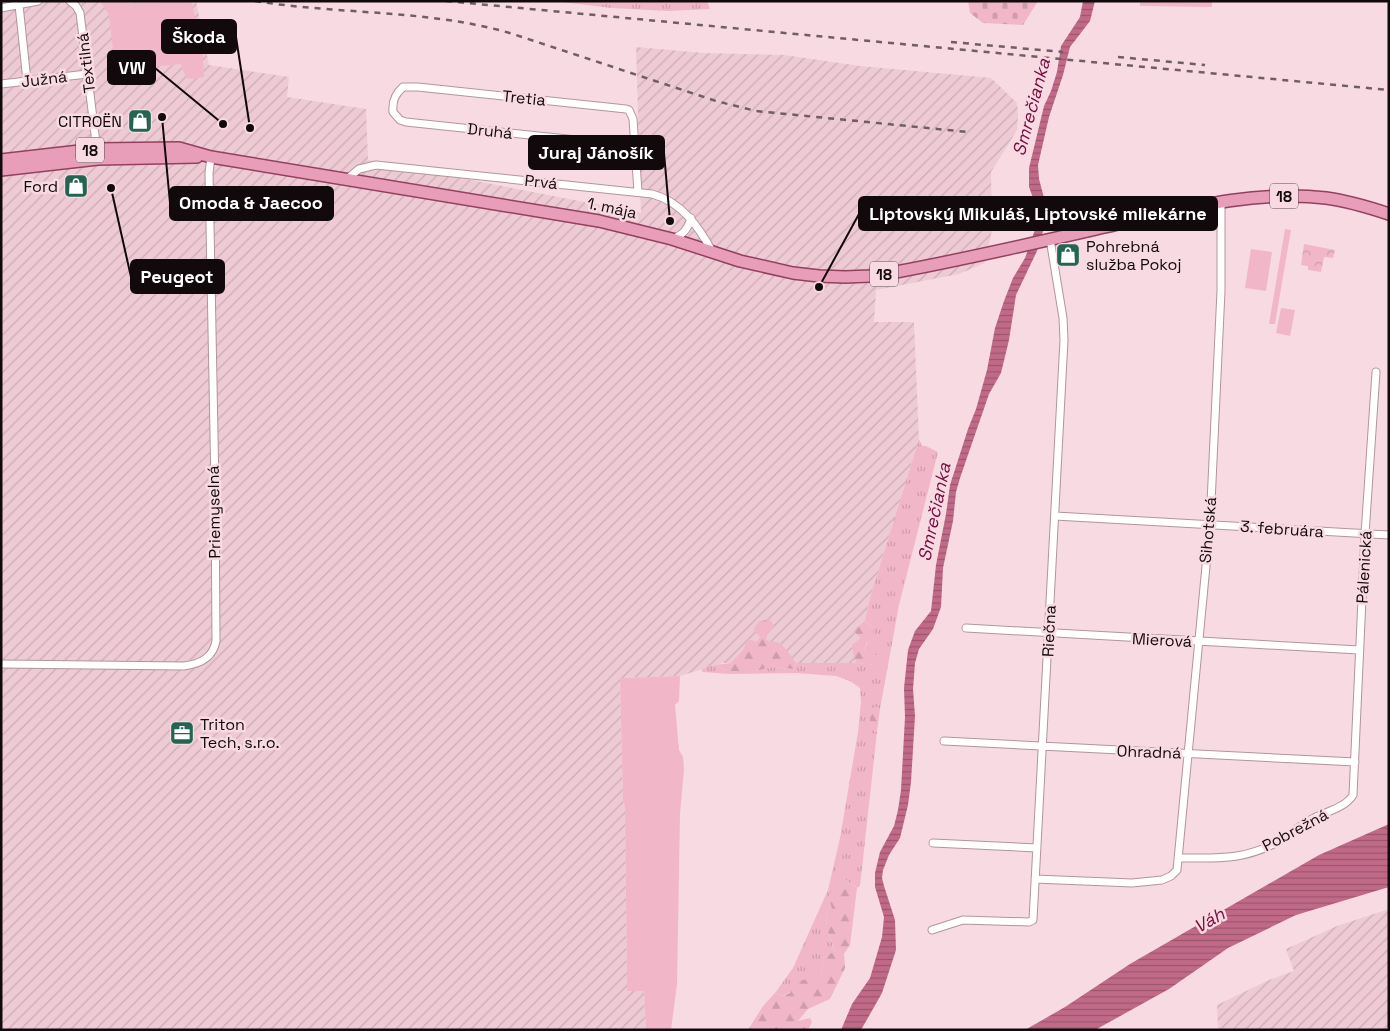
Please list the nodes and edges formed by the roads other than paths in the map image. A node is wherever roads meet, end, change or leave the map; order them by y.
1 (38, 1) edge
2 (70, 1) edge
3 (19, 5) junction
4 (1, 8) edge
5 (87, 74) junction
6 (27, 81) junction
7 (1, 84) edge
8 (406, 122) joint
9 (634, 146) junction
10 (98, 154) junction
11 (211, 157) junction
12 (1, 160) edge
13 (1, 170) edge
14 (346, 179) junction
15 (638, 192) junction
16 (1221, 202) junction
17 (1389, 214) edge
18 (691, 218) junction
19 (672, 239) junction
20 (1048, 240) junction
21 (714, 253) junction
22 (1376, 372) dead end
23 (1055, 516) junction
24 (1210, 524) junction
25 (1366, 534) junction
26 (1389, 535) edge
27 (966, 628) dead end
28 (1048, 633) junction
29 (1198, 642) junction
30 (1359, 650) junction
31 (1, 664) edge
32 (944, 741) dead end
33 (1042, 747) junction
34 (1187, 753) junction
35 (1355, 762) junction
36 (933, 843) dead end
37 (1037, 848) junction
38 (1178, 858) junction
39 (1035, 879) junction
40 (932, 930) dead end

1 - 3 street
2 - 5 street, Textilná
3 - 4 street
3 - 6 street
5 - 6 street, Južná
5 - 10 street, Textilná
6 - 7 street, Južná
8 - 9 street, Druhá
8 - 9 street, Tretia
9 - 15 street
10 - 11 main road, 1. mája / 18
10 - 12 main road, 1. mája / 18
10 - 13 main road, 1. mája / 18
11 - 14 main road, 1. mája / 18
11 - 31 street, Priemyselná
14 - 15 street, Prvá
14 - 19 main road, 1. mája / 18
15 - 18 street, Prvá
16 - 17 main road, 18
16 - 20 main road, 18
16 - 24 street, Sihotská
18 - 19 street
18 - 21 street, Prvá
19 - 21 main road, 1. mája / 18
20 - 21 main road, 1. mája / 18
20 - 23 street, Riečna
22 - 25 street, Pálenická
23 - 24 street, 3. februára
23 - 28 street, Riečna
24 - 25 street, 3. februára
24 - 29 street, Sihotská
25 - 26 street, 3. februára
25 - 30 street, Pálenická
27 - 28 street, Mierová
28 - 29 street, Mierová
28 - 33 street, Riečna
29 - 30 street, Mierová
29 - 34 street, Sihotská
30 - 35 street, Pálenická
32 - 33 street, Ohradná
33 - 34 street, Ohradná
33 - 37 street, Riečna
34 - 35 street, Ohradná
34 - 38 street, Sihotská
35 - 38 street, Pobrežná
36 - 37 street
37 - 39 street, Riečna
38 - 39 street
39 - 40 street, Riečna

